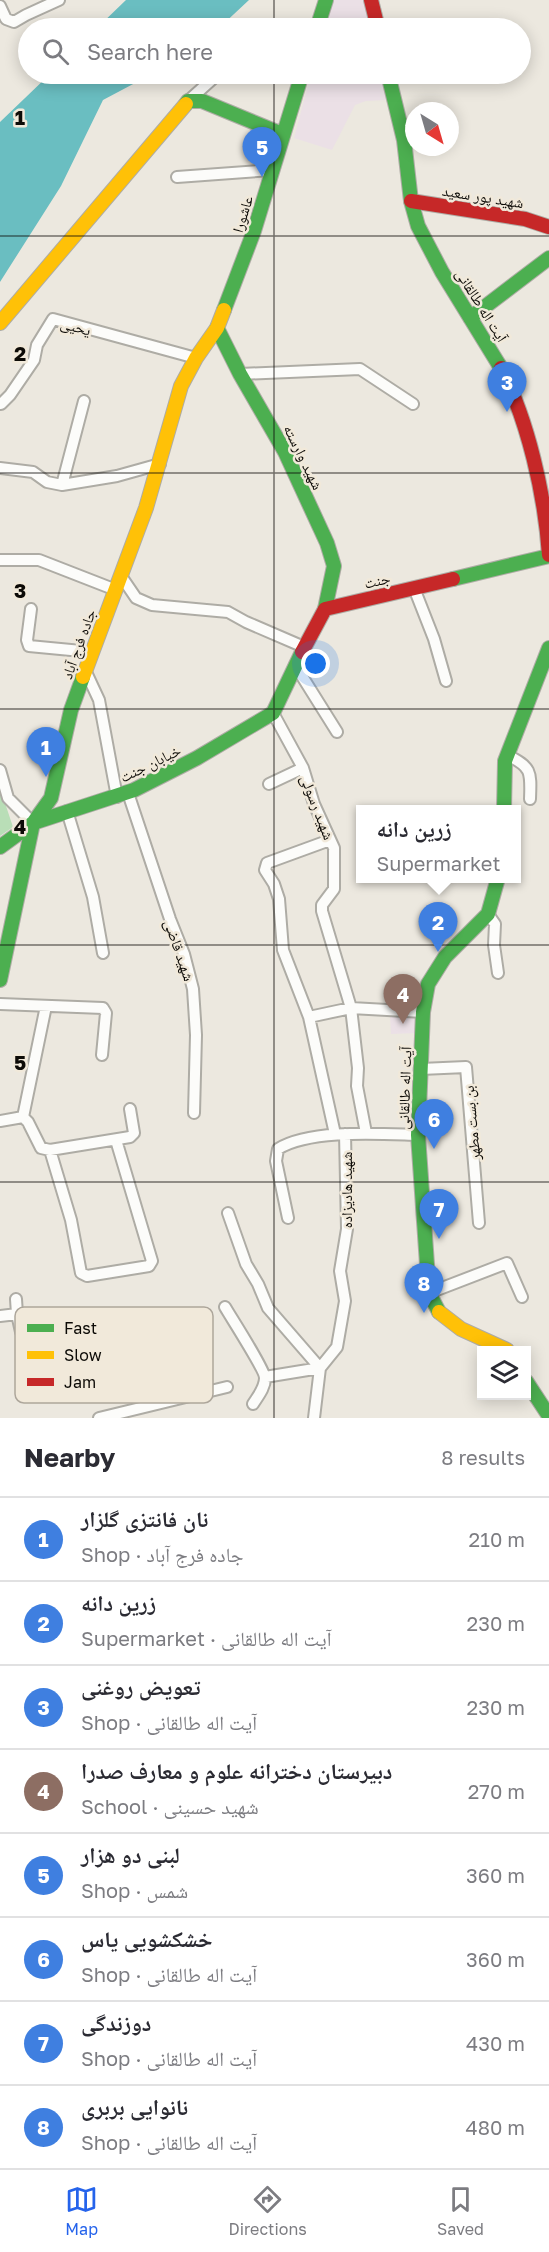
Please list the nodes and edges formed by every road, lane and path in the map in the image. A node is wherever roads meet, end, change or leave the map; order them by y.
1 (59, 0) edge
2 (326, 0) edge
3 (371, 0) edge
4 (0, 6) edge
5 (21, 18) edge
6 (320, 18) edge
7 (376, 18) edge
8 (18, 20) edge
9 (207, 84) edge
10 (299, 84) edge
11 (390, 84) edge
12 (188, 101) junction
13 (282, 134) junction
14 (272, 170) junction
15 (177, 177) dead end
16 (411, 201) junction
17 (549, 227) edge
18 (549, 258) edge
19 (470, 318) junction
20 (0, 323) edge
21 (218, 328) junction
22 (196, 358) junction
23 (240, 374) junction
24 (84, 401) dead end
25 (1, 404) edge
26 (413, 404) dead end
27 (160, 464) junction
28 (0, 468) edge
29 (63, 485) junction
30 (548, 524) edge
31 (549, 555) edge
32 (0, 560) edge
33 (121, 576) junction
34 (414, 588) junction
35 (116, 590) junction
36 (31, 609) dead end
37 (325, 609) junction
38 (304, 647) junction
39 (549, 648) edge
40 (92, 652) junction
41 (295, 665) junction
42 (85, 670) junction
43 (446, 681) dead end
44 (273, 712) junction
45 (337, 732) dead end
46 (507, 755) junction
47 (303, 768) junction
48 (0, 770) edge
49 (269, 784) dead end
50 (122, 795) junction
51 (530, 799) dead end
52 (504, 805) edge
53 (67, 811) junction
54 (33, 823) junction
55 (330, 840) junction
56 (0, 847) edge
57 (497, 883) edge
58 (488, 914) junction
59 (102, 953) dead end
60 (498, 973) dead end
61 (0, 980) edge
62 (0, 1004) edge
63 (46, 1006) junction
64 (351, 1008) junction
65 (423, 1012) junction
66 (309, 1017) junction
67 (102, 1055) dead end
68 (421, 1069) junction
69 (130, 1109) dead end
70 (195, 1113) dead end
71 (23, 1118) junction
72 (0, 1121) edge
73 (366, 1133) junction
74 (340, 1134) junction
75 (418, 1135) junction
76 (116, 1140) junction
77 (50, 1150) junction
78 (228, 1213) dead end
79 (288, 1218) dead end
80 (479, 1223) dead end
81 (429, 1293) junction
82 (522, 1297) dead end
83 (16, 1299) dead end
84 (17, 1307) edge
85 (225, 1307) dead end
86 (15, 1314) edge
87 (0, 1316) edge
88 (498, 1346) edge
89 (320, 1368) junction
90 (265, 1377) junction
91 (227, 1387) dead end
92 (531, 1389) edge
93 (213, 1390) edge
94 (161, 1403) edge
95 (253, 1404) dead end
96 (549, 1416) edge
97 (99, 1418) edge
98 (315, 1418) edge

1 - 5 street
2 - 6 street
3 - 7 street
4 - 8 street
9 - 12 street
10 - 13 street, عاشورا
11 - 16 street, آیت اله طالقانی
12 - 13 street
12 - 20 street
13 - 14 street, عاشورا
14 - 15 street
14 - 21 street, عاشورا
16 - 17 street, شهید پور سعید
16 - 19 street, آیت اله طالقانی
18 - 19 street
19 - 30 street, آیت اله طالقانی
21 - 22 street, جاده فرج آباد
21 - 23 street, شهید وارسته
22 - 25 street, یحیی
22 - 27 street, جاده فرج آباد
23 - 26 street
23 - 37 street, شهید وارسته
24 - 29 street
27 - 29 street
27 - 33 street, جاده فرج آباد
28 - 29 street
30 - 31 street, آیت اله طالقانی
31 - 34 street, جنت
32 - 35 street
33 - 35 street, جاده فرج آباد
33 - 38 street
34 - 37 street, جنت
34 - 43 street
35 - 40 street, جاده فرج آباد
36 - 40 street
37 - 38 street
38 - 41 street
39 - 46 street
40 - 42 street, جاده فرج آباد
41 - 44 street
41 - 45 street
42 - 50 street, شهید قاضی
42 - 54 street, جاده فرج آباد
44 - 47 street, شهید رسولی
44 - 50 street, خیابان جنت
46 - 51 street
46 - 52 street
47 - 49 street
47 - 55 street, شهید رسولی
48 - 54 street
50 - 53 street, خیابان جنت
50 - 70 street, شهید قاضی
53 - 54 street, خیابان جنت
53 - 59 street
54 - 56 street
54 - 61 street, جاده فرج آباد
55 - 64 street, شهید رسولی
55 - 66 street, شهید هادیزاده
57 - 58 street, آیت اله طالقانی
58 - 60 street
58 - 65 street, آیت اله طالقانی
62 - 63 street
63 - 67 street
63 - 71 street
64 - 65 street
64 - 66 street
64 - 73 street, شهید رسولی
65 - 68 street, آیت اله طالقانی
66 - 74 street, شهید هادیزاده
68 - 75 street, آیت اله طالقانی
68 - 80 street, بن بست مطهر
69 - 76 street
71 - 72 street
71 - 77 street
73 - 74 street
73 - 75 street
74 - 79 street
74 - 89 street, شهید هادیزاده
75 - 81 street, آیت اله طالقانی
76 - 77 street
76 - 77 street
78 - 89 street
81 - 82 street
81 - 88 street, آیت اله طالقانی
83 - 84 street
85 - 90 street
86 - 87 street
89 - 90 street
89 - 98 street
90 - 95 street
91 - 93 street
92 - 96 street
94 - 97 street

